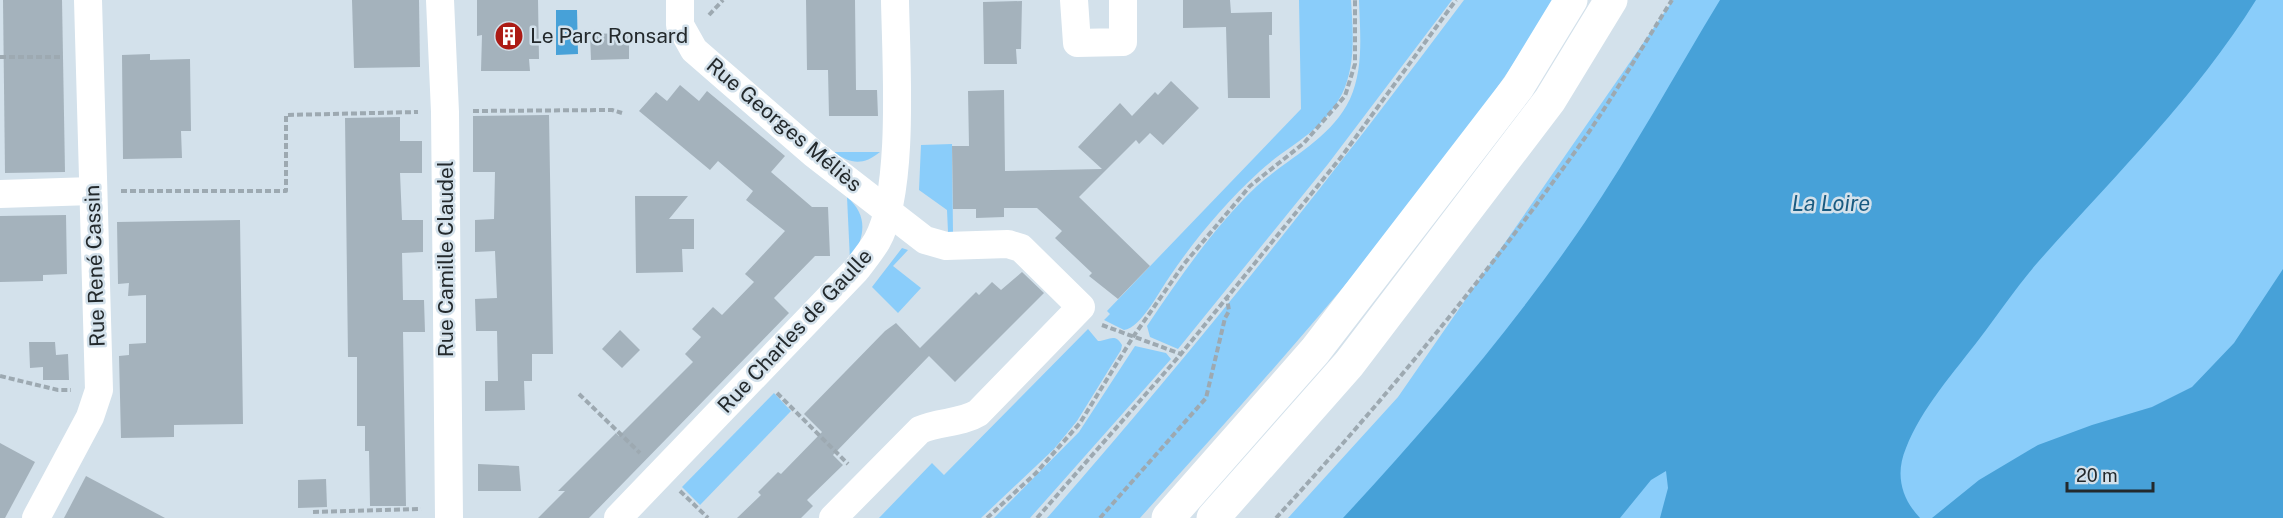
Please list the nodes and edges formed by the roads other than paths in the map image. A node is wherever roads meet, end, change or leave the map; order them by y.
1 (88, 0) edge
2 (440, 0) edge
3 (680, 0) edge
4 (895, 0) edge
5 (1074, 0) edge
6 (1123, 0) edge
7 (1571, 0) edge
8 (1611, 0) edge
9 (92, 191) junction
10 (0, 194) edge
11 (888, 211) junction
12 (449, 513) edge
13 (36, 518) edge
14 (618, 518) edge
15 (833, 518) edge
16 (1168, 518) edge
17 (1213, 518) edge

1 - 9 street, Rue René Cassin
2 - 12 street, Rue Camille Claudel
3 - 11 street, Rue Georges Méliès
4 - 11 street, Rue Charles de Gaulle
5 - 6 street
7 - 16 highway
8 - 17 highway
9 - 10 street
9 - 13 street, Rue René Cassin
11 - 14 street, Rue Charles de Gaulle
11 - 15 street, Rue Georges Méliès

